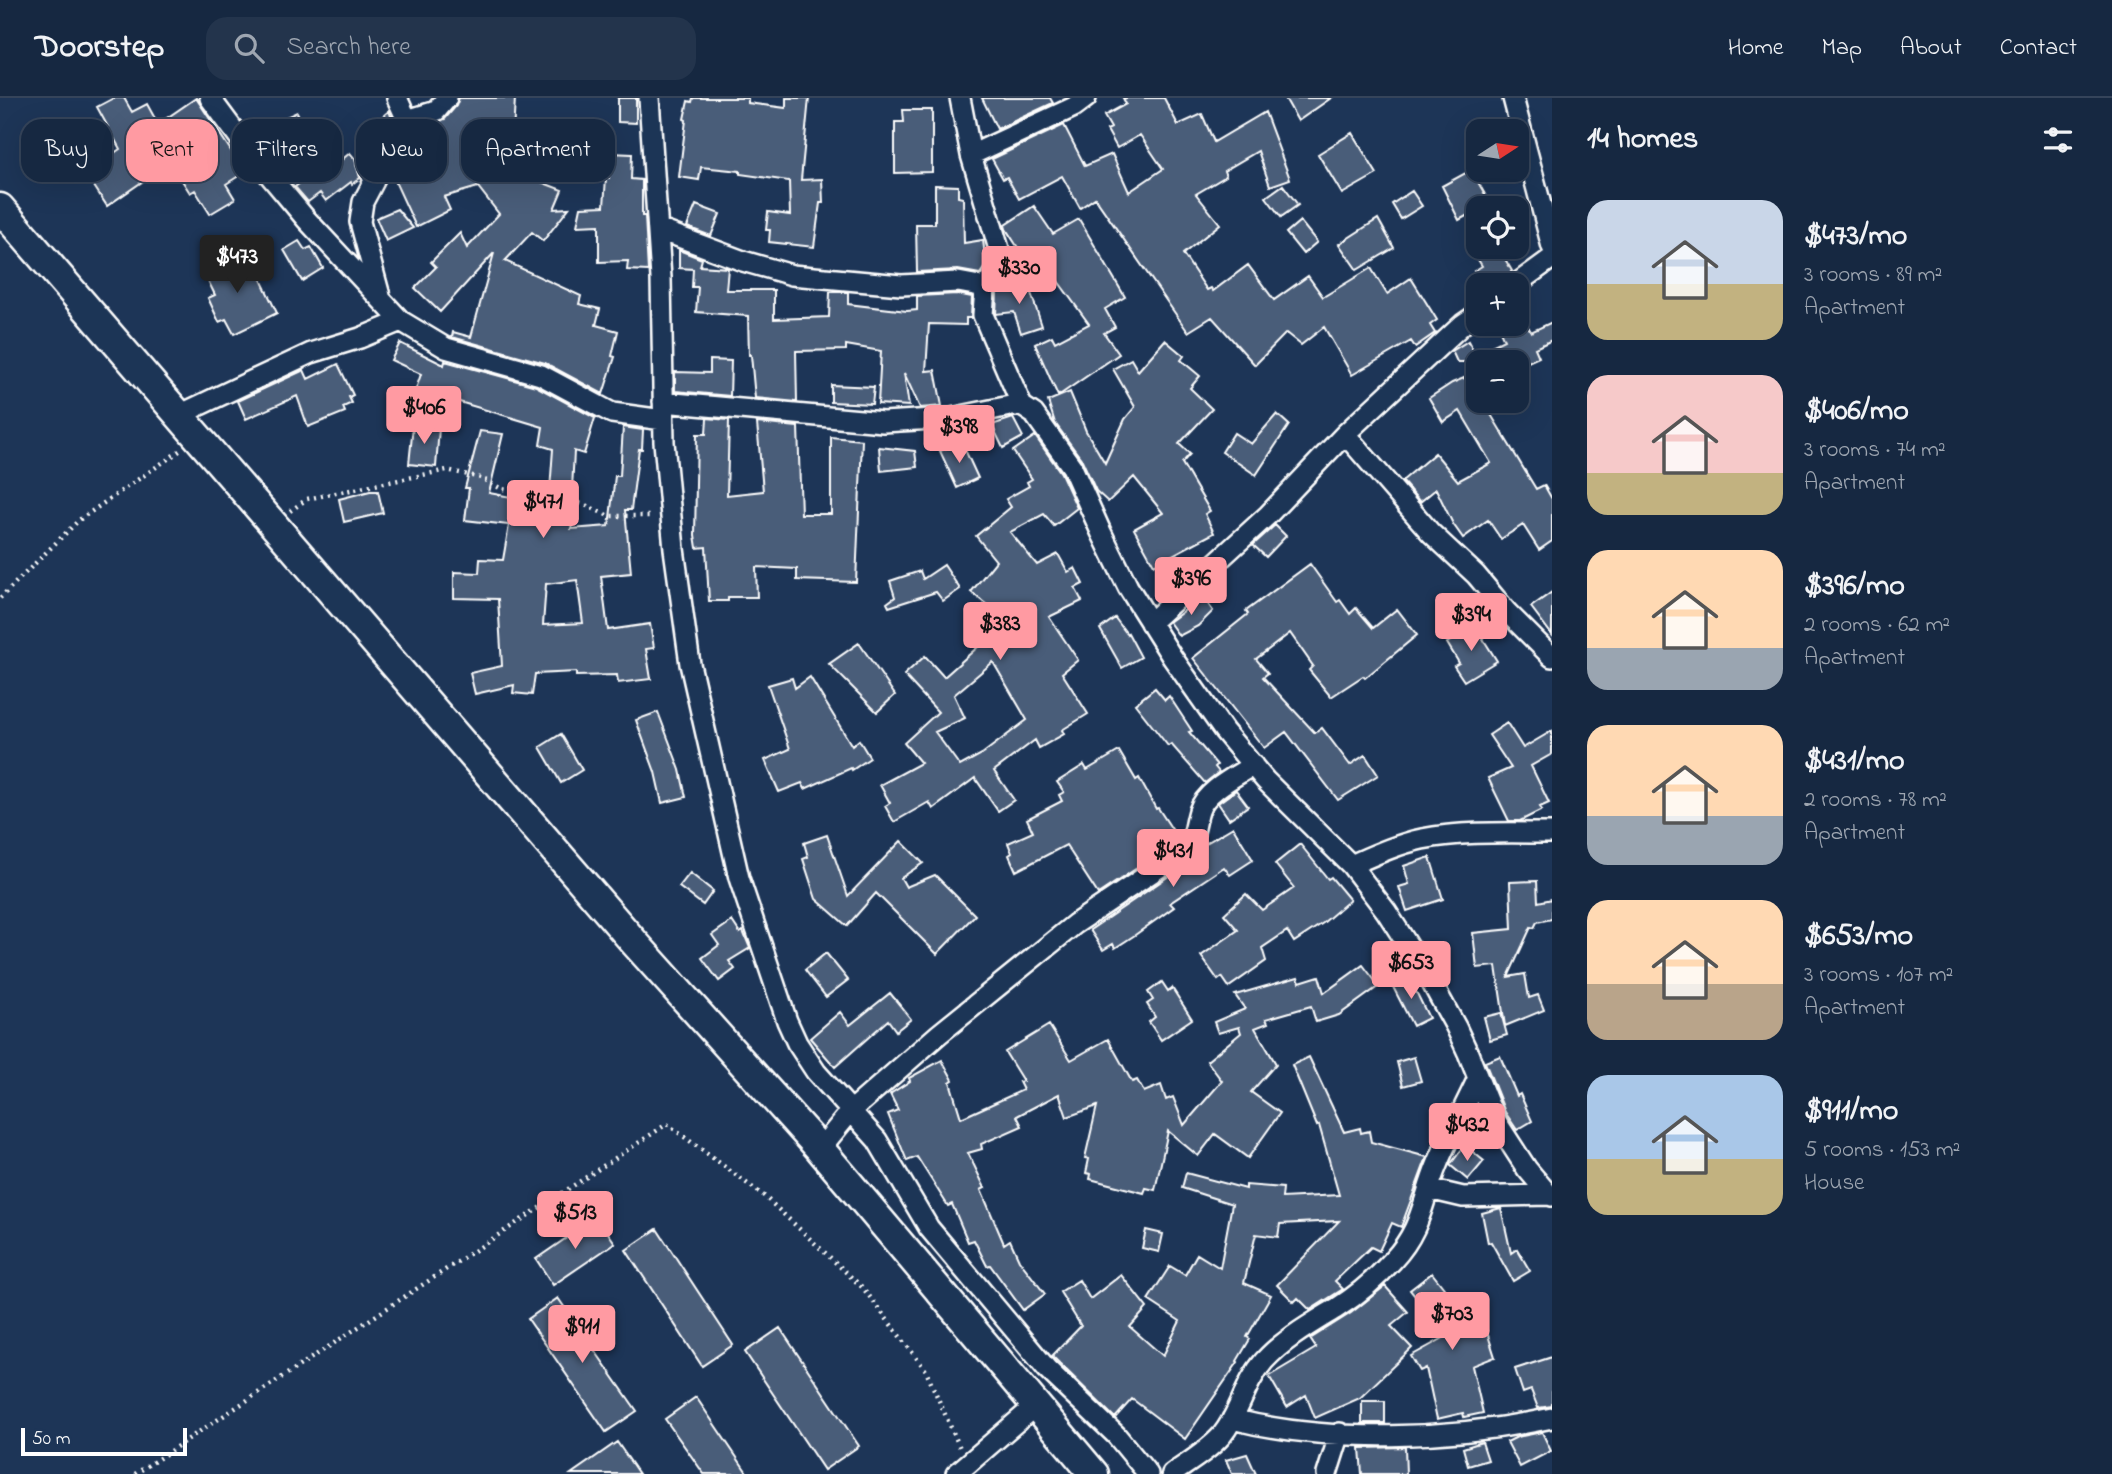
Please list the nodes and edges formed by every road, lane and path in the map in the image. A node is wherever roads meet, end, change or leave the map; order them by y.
1 (210, 98) edge
2 (397, 98) edge
3 (447, 98) edge
4 (649, 98) edge
5 (960, 98) edge
6 (1086, 98) edge
7 (1513, 98) edge
8 (407, 119) edge
9 (410, 119) edge
10 (971, 155) junction
11 (373, 182) edge
12 (0, 208) edge
13 (658, 229) junction
14 (1552, 247) edge
15 (1552, 258) edge
16 (1529, 275) edge
17 (985, 287) junction
18 (381, 298) junction
19 (401, 321) junction
20 (1466, 322) edge
21 (1022, 406) junction
22 (663, 411) junction
23 (179, 415) junction
24 (1345, 435) junction
25 (199, 438) junction
26 (670, 516) junction
27 (272, 523) junction
28 (0, 598) edge
29 (1150, 623) junction
30 (1552, 657) edge
31 (1252, 765) junction
32 (1552, 832) edge
33 (1351, 865) junction
34 (1478, 1078) junction
35 (851, 1111) junction
36 (820, 1149) junction
37 (1429, 1188) junction
38 (1550, 1195) edge
39 (1035, 1406) junction
40 (1552, 1418) edge
41 (1232, 1419) junction
42 (1340, 1433) junction
43 (962, 1469) edge
44 (135, 1474) edge
45 (1094, 1474) edge
46 (1148, 1474) edge
47 (1171, 1474) edge
48 (1328, 1474) edge

1 - 18 street
2 - 8 street
3 - 9 street
4 - 13 street
5 - 10 street
6 - 10 street
7 - 14 street
10 - 17 street
11 - 18 street
12 - 23 main road
13 - 17 street
13 - 22 street
15 - 16 street
17 - 21 street
18 - 19 street
19 - 22 street
19 - 23 street
20 - 24 street
21 - 22 street
21 - 29 street
22 - 26 street
23 - 25 main road
24 - 29 street
24 - 30 street
25 - 27 main road
25 - 28 path
26 - 27 path
26 - 35 street
27 - 36 main road
29 - 31 street
31 - 33 street
31 - 35 street
32 - 33 street
33 - 34 street
34 - 37 street
34 - 38 street
35 - 36 street
35 - 46 street
36 - 39 main road
37 - 38 street
37 - 41 street
39 - 43 street
39 - 45 main road
40 - 42 street
41 - 42 street
41 - 47 street
42 - 48 street
43 - 44 path

